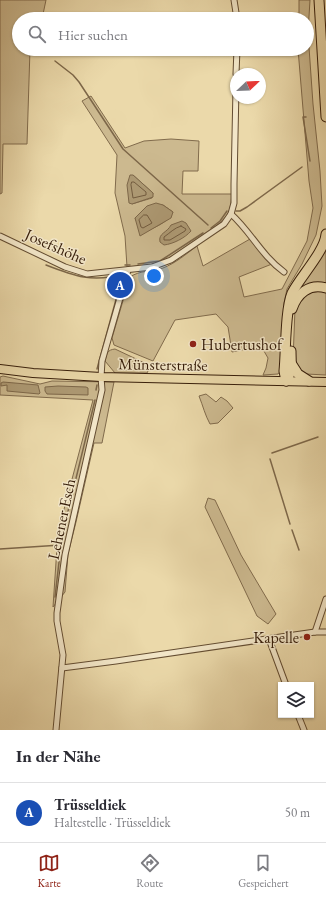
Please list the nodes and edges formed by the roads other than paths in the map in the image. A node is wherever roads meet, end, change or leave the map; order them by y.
1 (234, 0) edge
2 (319, 0) edge
3 (236, 12) edge
4 (237, 56) edge
5 (236, 68) edge
6 (236, 104) edge
7 (326, 117) edge
8 (231, 214) junction
9 (326, 234) edge
10 (0, 236) edge
11 (128, 270) junction
12 (284, 272) dead end
13 (326, 288) edge
14 (291, 364) junction
15 (0, 369) edge
16 (101, 377) junction
17 (286, 381) junction
18 (309, 381) junction
19 (326, 382) edge
20 (326, 599) edge
21 (315, 632) junction
22 (326, 632) edge
23 (269, 639) junction
24 (62, 668) junction
25 (285, 682) edge
26 (299, 718) edge
27 (56, 730) edge
28 (304, 730) edge

1 - 3 street
2 - 7 highway
4 - 5 street
6 - 8 street
8 - 11 street, Josefshöhe
8 - 12 street
9 - 17 highway
10 - 11 street, Josefshöhe
11 - 16 street, Lehener Esch
13 - 14 highway
14 - 17 highway
14 - 18 highway
15 - 16 main road, Münsterstraße
16 - 17 main road, Münsterstraße
16 - 24 street, Lehener Esch
17 - 18 main road, Münsterstraße
18 - 19 main road, Münsterstraße
20 - 21 street
21 - 22 street
21 - 23 street
23 - 24 street
23 - 25 street
24 - 27 street, Lehener Esch
26 - 28 street

